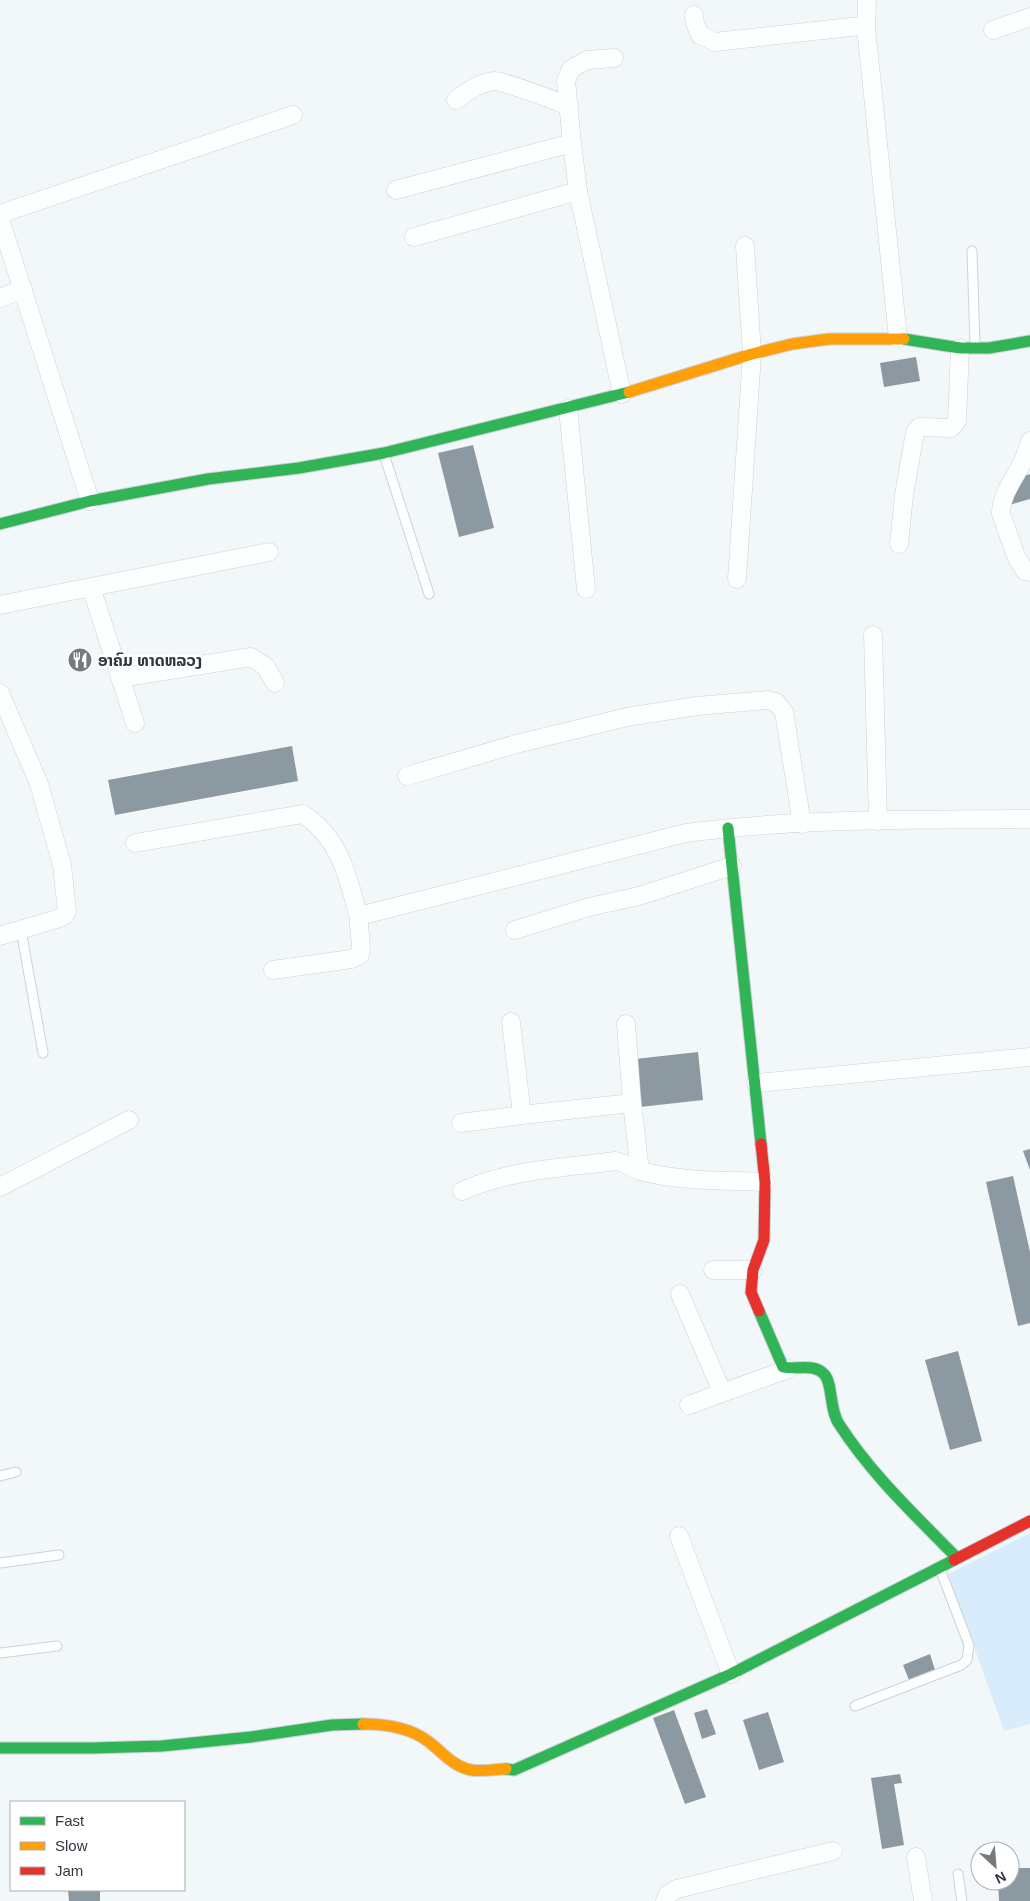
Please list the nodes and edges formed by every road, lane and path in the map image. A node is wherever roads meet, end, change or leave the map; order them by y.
1 (867, 0) edge
2 (694, 15) dead end
3 (1030, 17) edge
4 (866, 27) junction
5 (993, 30) dead end
6 (614, 58) dead end
7 (456, 100) dead end
8 (569, 106) junction
9 (292, 114) dead end
10 (572, 143) junction
11 (396, 190) dead end
12 (578, 191) junction
13 (0, 214) edge
14 (0, 219) edge
15 (414, 237) dead end
16 (744, 246) dead end
17 (972, 251) dead end
18 (23, 289) junction
19 (0, 298) edge
20 (898, 338) junction
21 (1030, 341) edge
22 (968, 348) junction
23 (752, 354) junction
24 (622, 394) junction
25 (568, 409) junction
26 (1030, 440) edge
27 (384, 453) junction
28 (90, 501) junction
29 (0, 524) edge
30 (900, 544) dead end
31 (269, 552) dead end
32 (1030, 572) edge
33 (737, 579) dead end
34 (91, 587) junction
35 (586, 589) dead end
36 (429, 594) dead end
37 (1, 603) edge
38 (872, 635) dead end
39 (120, 678) junction
40 (275, 683) dead end
41 (0, 693) edge
42 (135, 722) dead end
43 (407, 776) dead end
44 (1030, 819) edge
45 (878, 821) junction
46 (802, 824) junction
47 (728, 828) junction
48 (135, 843) dead end
49 (732, 866) junction
50 (359, 918) junction
51 (21, 930) junction
52 (515, 930) dead end
53 (0, 936) edge
54 (273, 970) dead end
55 (511, 1022) dead end
56 (626, 1024) dead end
57 (43, 1053) dead end
58 (1030, 1057) edge
59 (756, 1083) junction
60 (632, 1103) junction
61 (522, 1115) junction
62 (129, 1120) dead end
63 (461, 1123) dead end
64 (640, 1171) junction
65 (765, 1182) junction
66 (0, 1187) edge
67 (462, 1191) dead end
68 (713, 1270) dead end
69 (753, 1270) junction
70 (680, 1294) dead end
71 (788, 1369) junction
72 (722, 1392) junction
73 (689, 1405) dead end
74 (16, 1472) dead end
75 (0, 1476) edge
76 (1030, 1521) edge
77 (679, 1536) dead end
78 (59, 1554) dead end
79 (956, 1557) junction
80 (0, 1563) edge
81 (940, 1566) junction
82 (58, 1646) dead end
83 (0, 1653) edge
84 (731, 1674) junction
85 (855, 1706) dead end
86 (0, 1748) edge
87 (833, 1851) dead end
88 (916, 1857) dead end
89 (958, 1874) dead end
90 (665, 1901) edge
91 (923, 1901) edge
92 (962, 1901) edge

1 - 4 street
2 - 4 street
3 - 5 street
4 - 20 street
6 - 8 street
7 - 8 street
8 - 10 street
9 - 13 street
10 - 11 street
10 - 12 street
12 - 15 street
12 - 24 street
14 - 18 street
16 - 23 street
17 - 22 lane
18 - 19 street
18 - 28 street
20 - 22 street
20 - 23 street
21 - 22 street
22 - 30 street
23 - 24 street
23 - 33 street
24 - 25 street
25 - 27 street
25 - 35 street
26 - 32 street
27 - 28 street
27 - 36 lane
28 - 29 street
31 - 34 street
34 - 37 street
34 - 39 street
38 - 45 street
39 - 40 street
39 - 42 street
41 - 51 street
43 - 46 street
44 - 45 street
45 - 46 street
46 - 47 street
47 - 49 street
47 - 50 street
48 - 50 street
49 - 52 street
49 - 59 street
50 - 54 street
51 - 53 street
51 - 57 lane
55 - 61 street
56 - 60 street
58 - 59 street
59 - 65 street
60 - 61 street
60 - 64 street
61 - 63 street
62 - 66 street
64 - 65 street
64 - 67 street
65 - 69 street
68 - 69 street
69 - 71 street
70 - 72 street
71 - 72 street
71 - 79 street
72 - 73 street
74 - 75 lane
76 - 79 street
77 - 84 street
78 - 80 lane
79 - 81 street
81 - 84 street
81 - 85 lane
82 - 83 lane
84 - 86 street
87 - 90 street
88 - 91 street
89 - 92 lane

